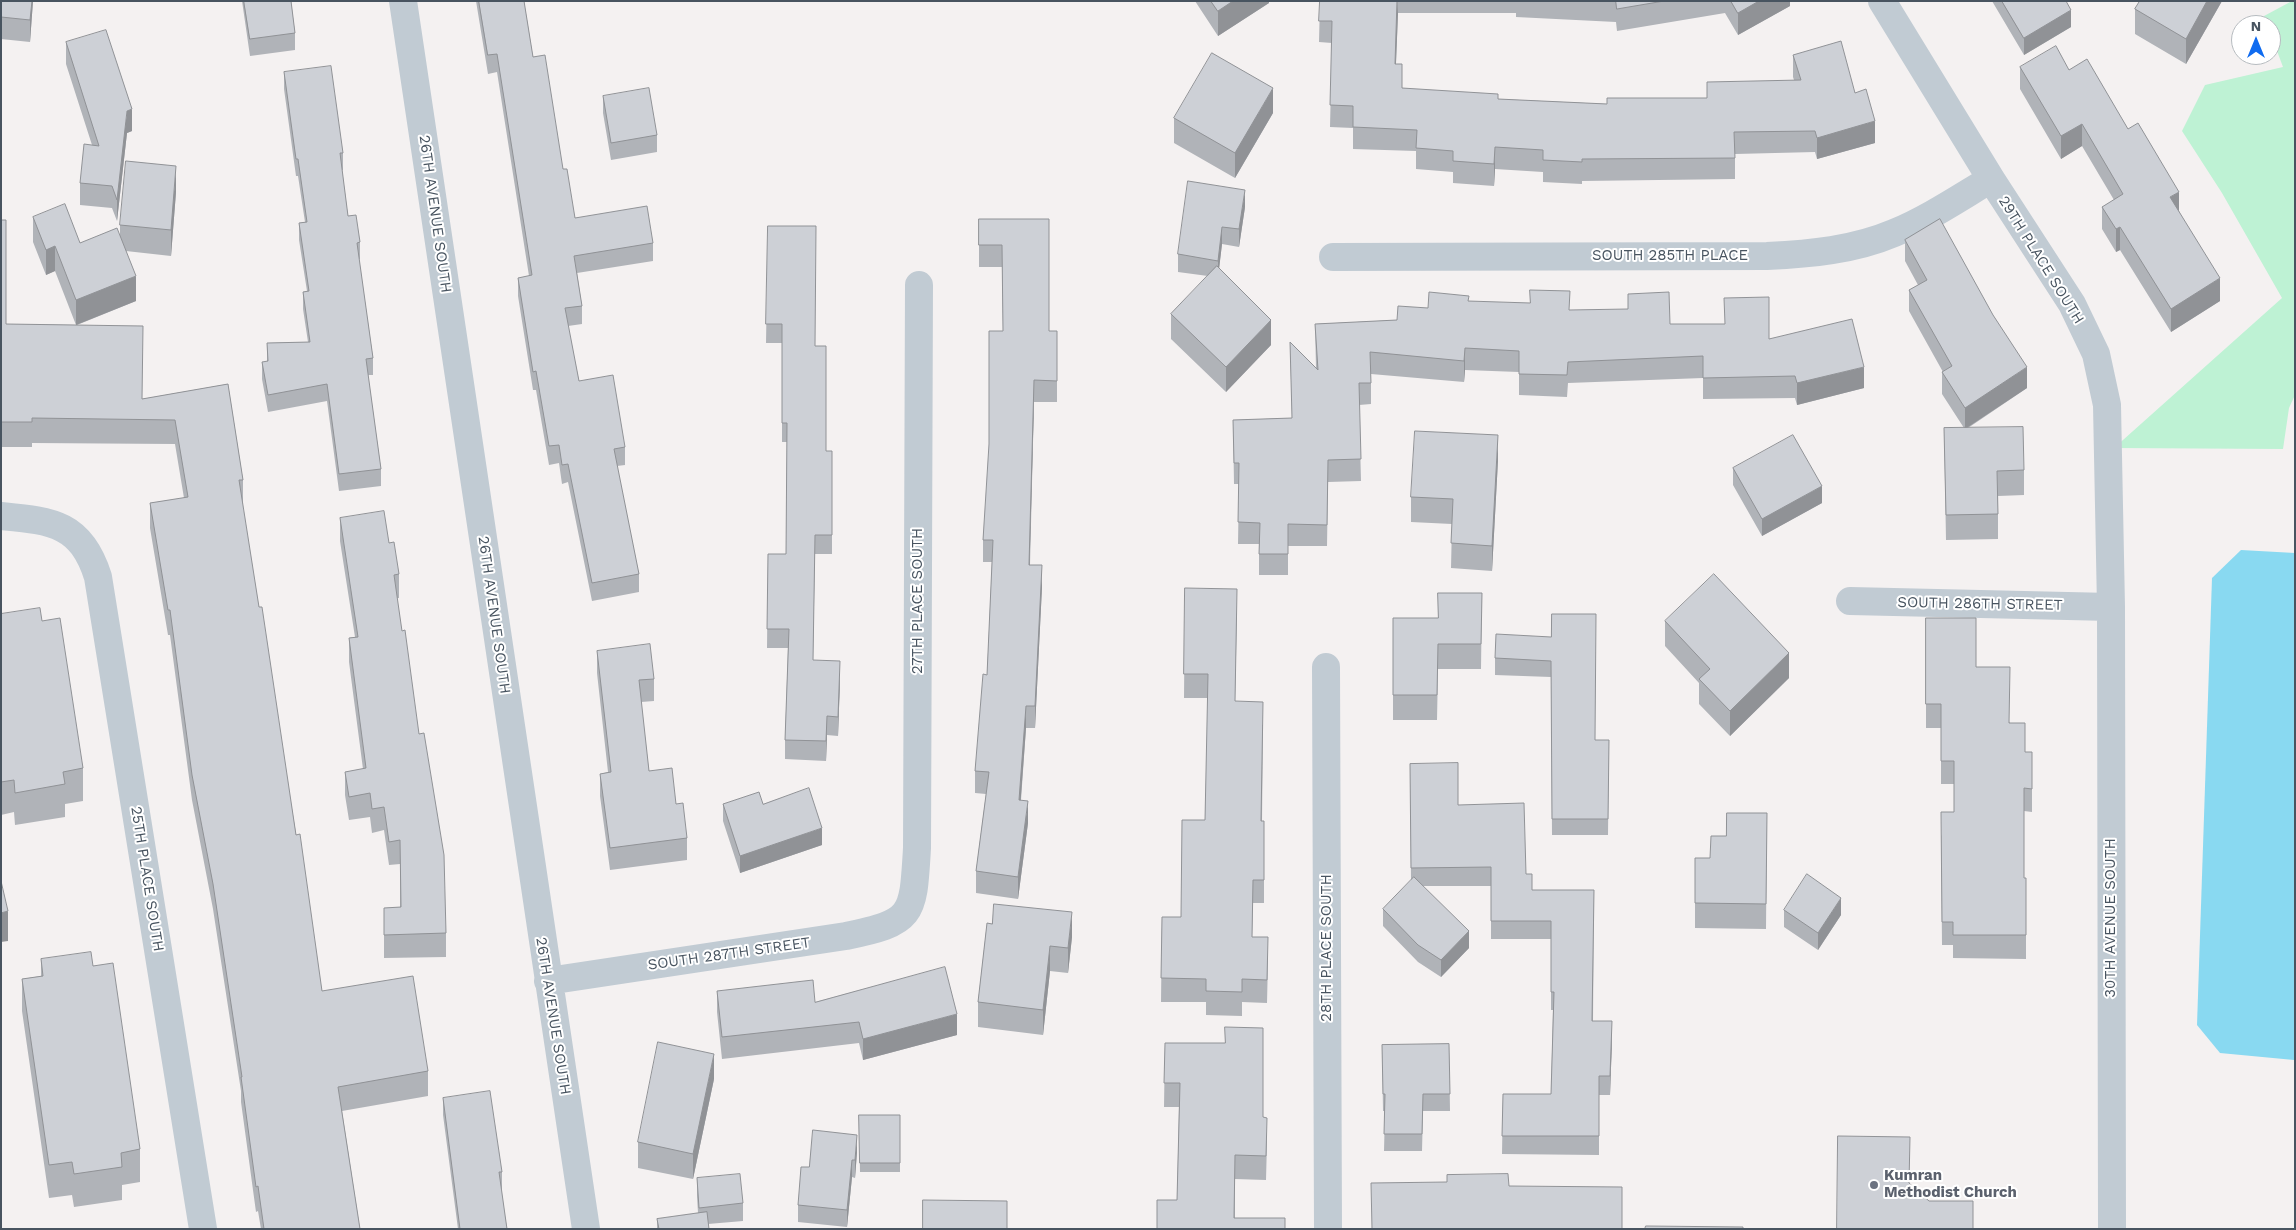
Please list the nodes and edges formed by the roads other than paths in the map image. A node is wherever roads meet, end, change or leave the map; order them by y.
1 (403, 1) edge
2 (1882, 1) edge
3 (1990, 179) junction
4 (1333, 257) dead end
5 (919, 285) dead end
6 (1, 516) edge
7 (1850, 601) dead end
8 (2111, 607) junction
9 (1326, 667) dead end
10 (906, 915) joint
11 (548, 981) junction
12 (203, 1229) edge
13 (586, 1229) edge
14 (1328, 1229) edge
15 (2112, 1229) edge

1 - 11 street, 26TH AVENUE SOUTH
2 - 3 street, 29TH PLACE SOUTH
3 - 4 street, SOUTH 285TH PLACE
3 - 8 street, 29TH PLACE SOUTH
5 - 10 street, 27TH PLACE SOUTH
6 - 12 street, 25TH PLACE SOUTH
7 - 8 street, SOUTH 286TH STREET
8 - 15 street, 30TH AVENUE SOUTH
9 - 14 street, 28TH PLACE SOUTH
10 - 11 street, SOUTH 287TH STREET
11 - 13 street, 26TH AVENUE SOUTH

